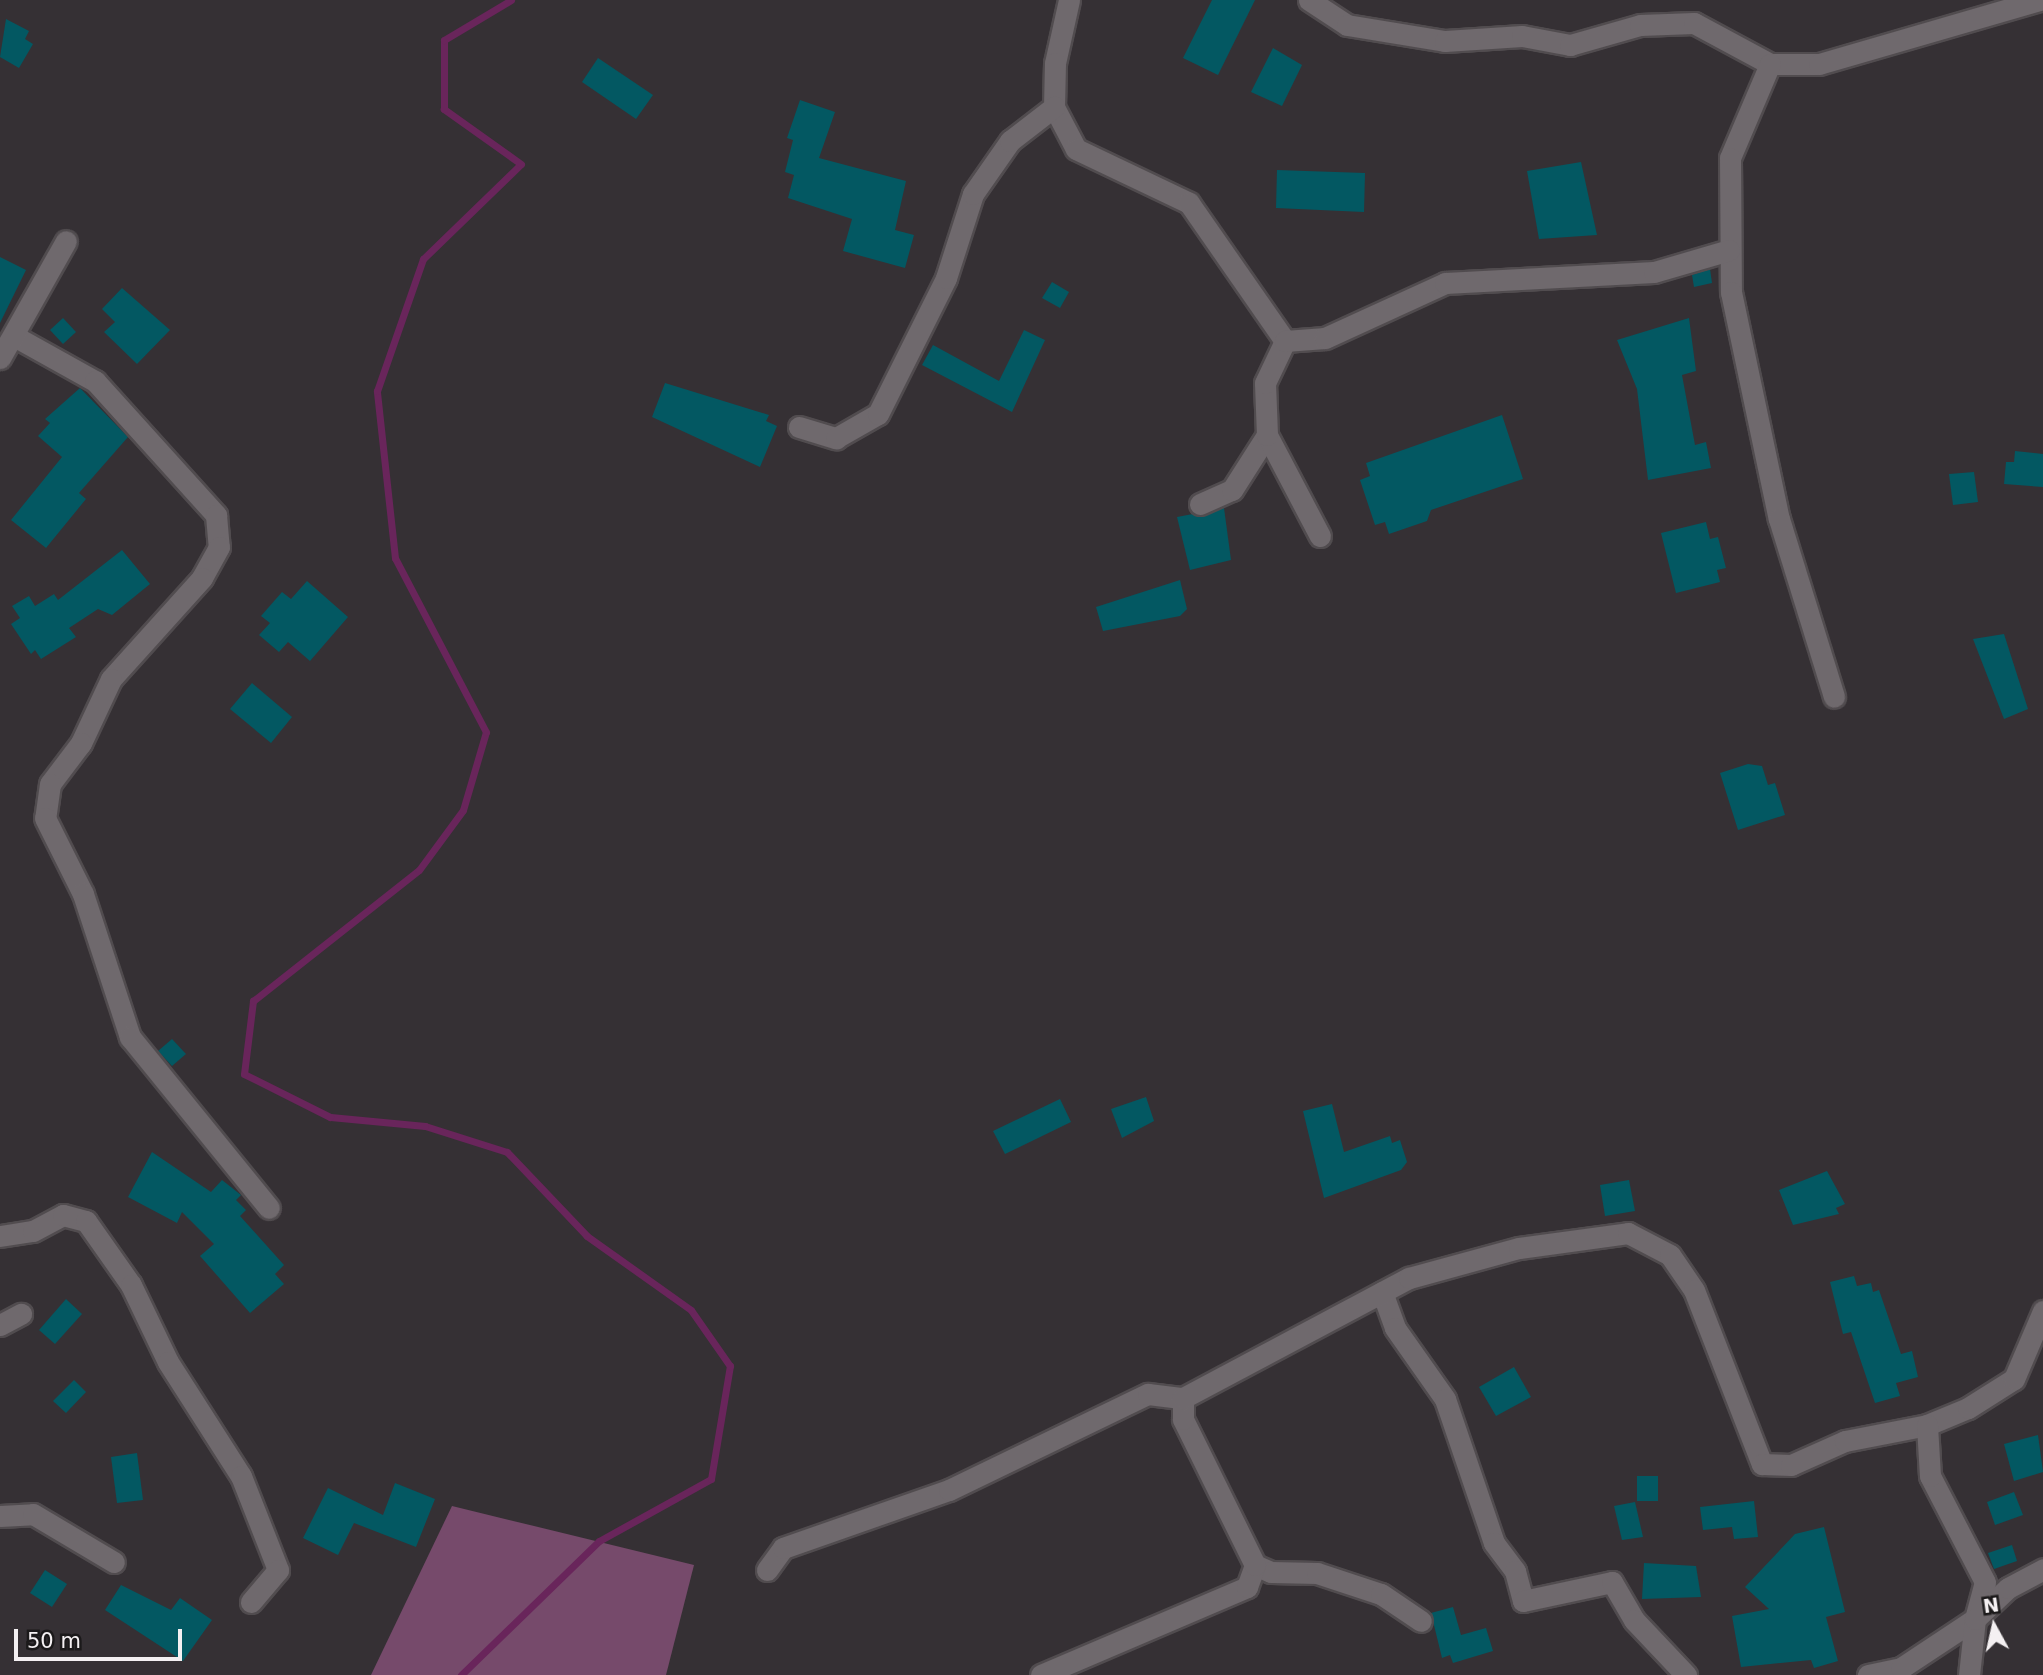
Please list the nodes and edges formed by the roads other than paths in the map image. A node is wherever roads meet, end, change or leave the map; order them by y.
1 (1069, 0) edge
2 (1309, 0) edge
3 (2040, 0) edge
4 (1770, 64) junction
5 (1054, 107) junction
6 (66, 241) dead end
7 (1729, 250) junction
8 (14, 336) junction
9 (1285, 341) junction
10 (0, 358) edge
11 (799, 427) dead end
12 (1266, 436) junction
13 (1199, 504) dead end
14 (1320, 536) dead end
15 (1834, 697) dead end
16 (269, 1208) dead end
17 (0, 1236) edge
18 (1382, 1292) junction
19 (2043, 1311) edge
20 (21, 1314) dead end
21 (0, 1325) edge
22 (1183, 1398) junction
23 (1927, 1425) junction
24 (0, 1516) edge
25 (114, 1562) dead end
26 (1255, 1565) junction
27 (2043, 1569) edge
28 (767, 1570) dead end
29 (251, 1602) dead end
30 (1975, 1619) junction
31 (1421, 1621) dead end
32 (1041, 1675) edge
33 (1686, 1675) edge
34 (1868, 1675) edge
35 (1969, 1675) edge

1 - 5 street
2 - 4 street
3 - 4 street
4 - 7 street
5 - 9 street
5 - 11 street
6 - 8 street
7 - 9 street
7 - 15 street
8 - 10 street
8 - 16 street
9 - 12 street
12 - 13 street
12 - 14 street
17 - 29 street
18 - 22 street
18 - 23 street
18 - 33 street
19 - 23 street
20 - 21 street
22 - 26 street
22 - 28 street
23 - 30 street
24 - 25 street
26 - 31 street
26 - 32 street
27 - 30 street
30 - 34 street
30 - 35 street

